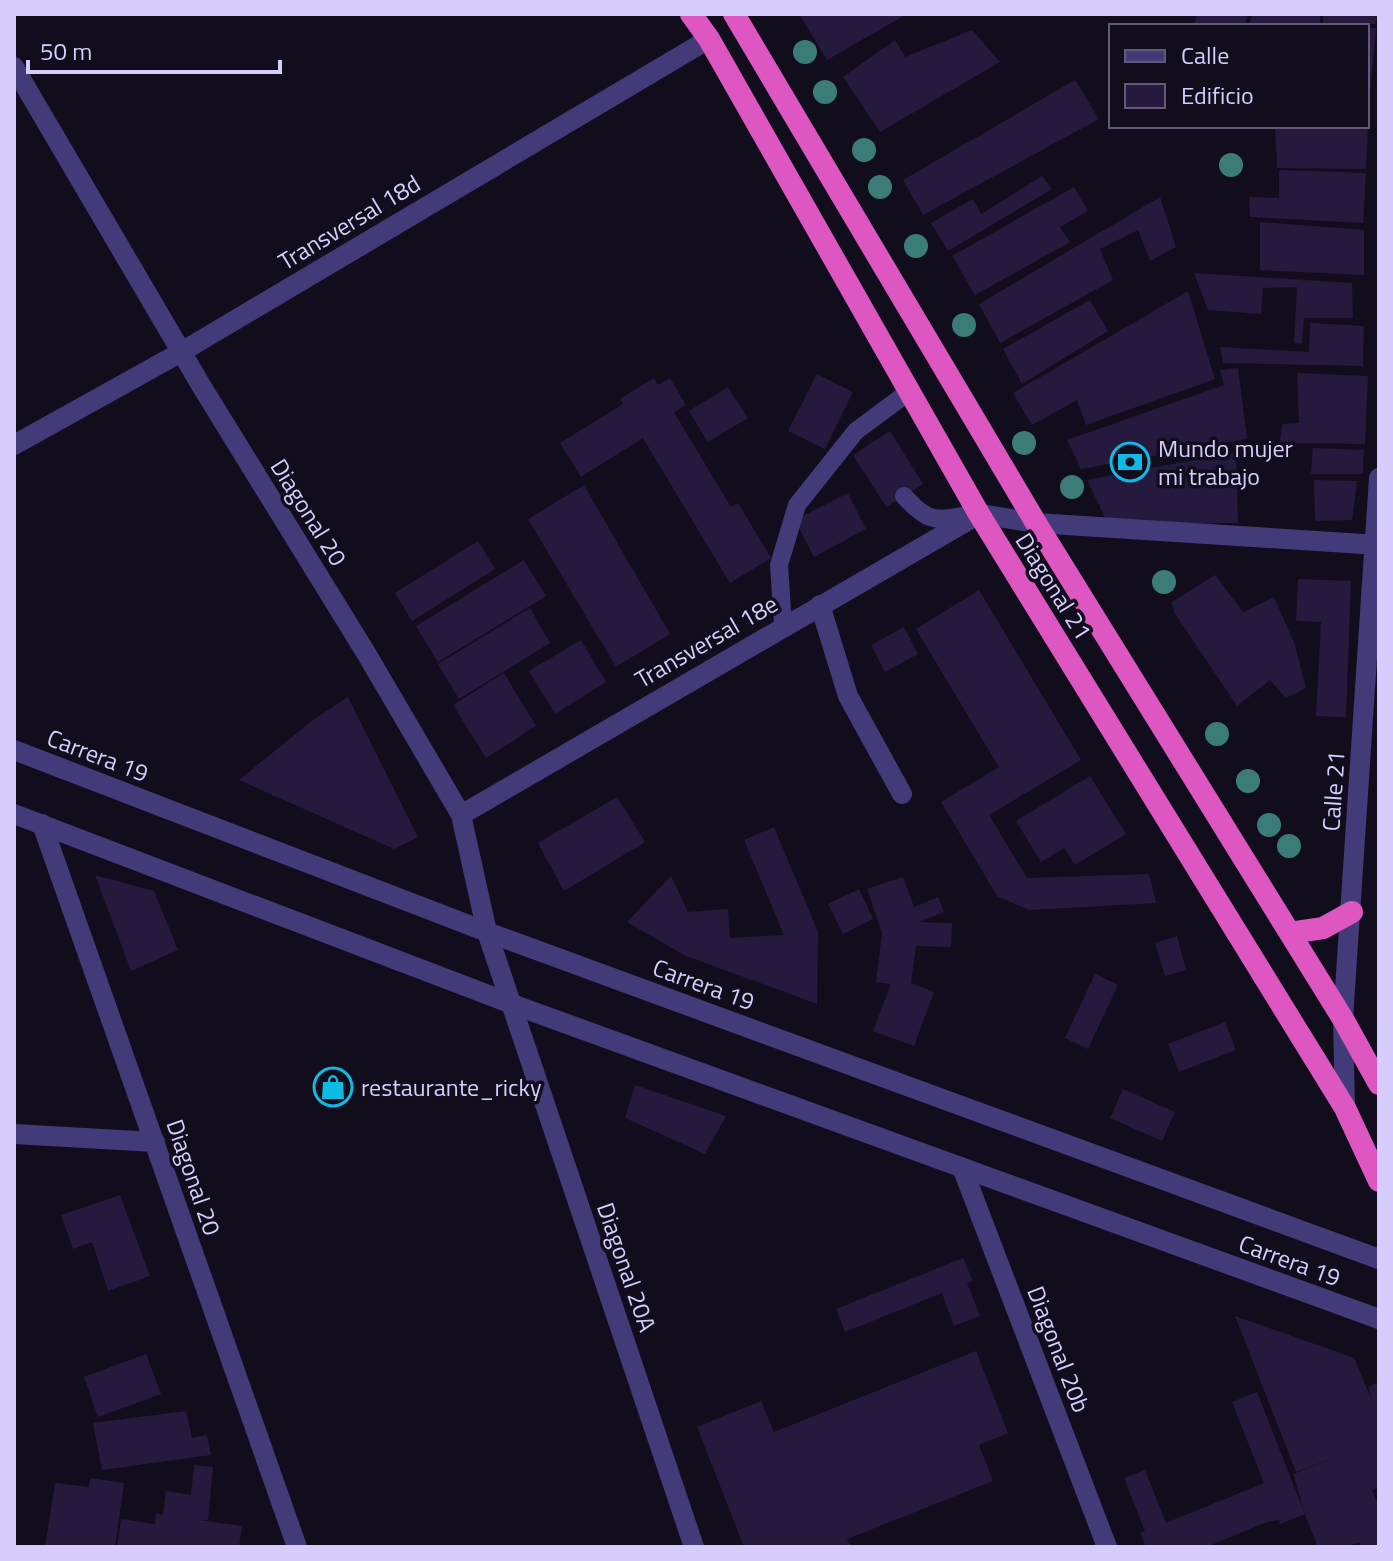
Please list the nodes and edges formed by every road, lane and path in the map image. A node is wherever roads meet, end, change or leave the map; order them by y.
1 (691, 14) edge
2 (734, 14) edge
3 (709, 39) junction
4 (14, 67) edge
5 (183, 351) junction
6 (910, 391) junction
7 (14, 445) edge
8 (1379, 478) edge
9 (904, 496) dead end
10 (979, 514) junction
11 (1036, 523) junction
12 (1377, 545) edge
13 (820, 605) junction
14 (783, 625) junction
15 (14, 750) edge
16 (902, 794) dead end
17 (14, 814) edge
18 (461, 815) junction
19 (42, 824) junction
20 (1352, 912) junction
21 (487, 932) junction
22 (1290, 933) junction
23 (512, 1004) junction
24 (1343, 1019) junction
25 (1379, 1084) edge
26 (1345, 1108) junction
27 (14, 1134) edge
28 (155, 1142) junction
29 (963, 1170) junction
30 (1379, 1181) edge
31 (1379, 1259) edge
32 (1379, 1319) edge
33 (297, 1547) edge
34 (694, 1547) edge
35 (1107, 1547) edge

1 - 3 highway, Diagonal 21
2 - 11 highway, Diagonal 21
3 - 5 street, Transversal 18d
3 - 6 highway, Diagonal 21
4 - 5 street, Diagonal 20
5 - 7 street, Transversal 18d
5 - 18 street, Diagonal 20
6 - 10 highway, Diagonal 21
6 - 14 lane
8 - 12 street, Calle 21
9 - 10 lane
10 - 11 street
10 - 13 street, Transversal 18e
10 - 26 highway, Diagonal 21
11 - 12 street
11 - 22 highway, Diagonal 21
12 - 20 street, Calle 21
13 - 14 street, Transversal 18e
13 - 16 street
14 - 18 street, Transversal 18e
15 - 21 street, Carrera 19
17 - 19 street, Carrera 19
18 - 21 street, Diagonal 20
19 - 23 street, Carrera 19
19 - 28 street, Diagonal 20
20 - 22 highway
20 - 24 street, Calle 21
21 - 23 street, Diagonal 20
21 - 31 street, Carrera 19
22 - 24 highway, Diagonal 21
23 - 29 street, Carrera 19
23 - 34 street, Diagonal 20A
24 - 25 highway, Diagonal 21
24 - 26 street, Calle 21
26 - 30 highway, Diagonal 21
27 - 28 street
28 - 33 street, Diagonal 20
29 - 32 street, Carrera 19
29 - 35 street, Diagonal 20b

